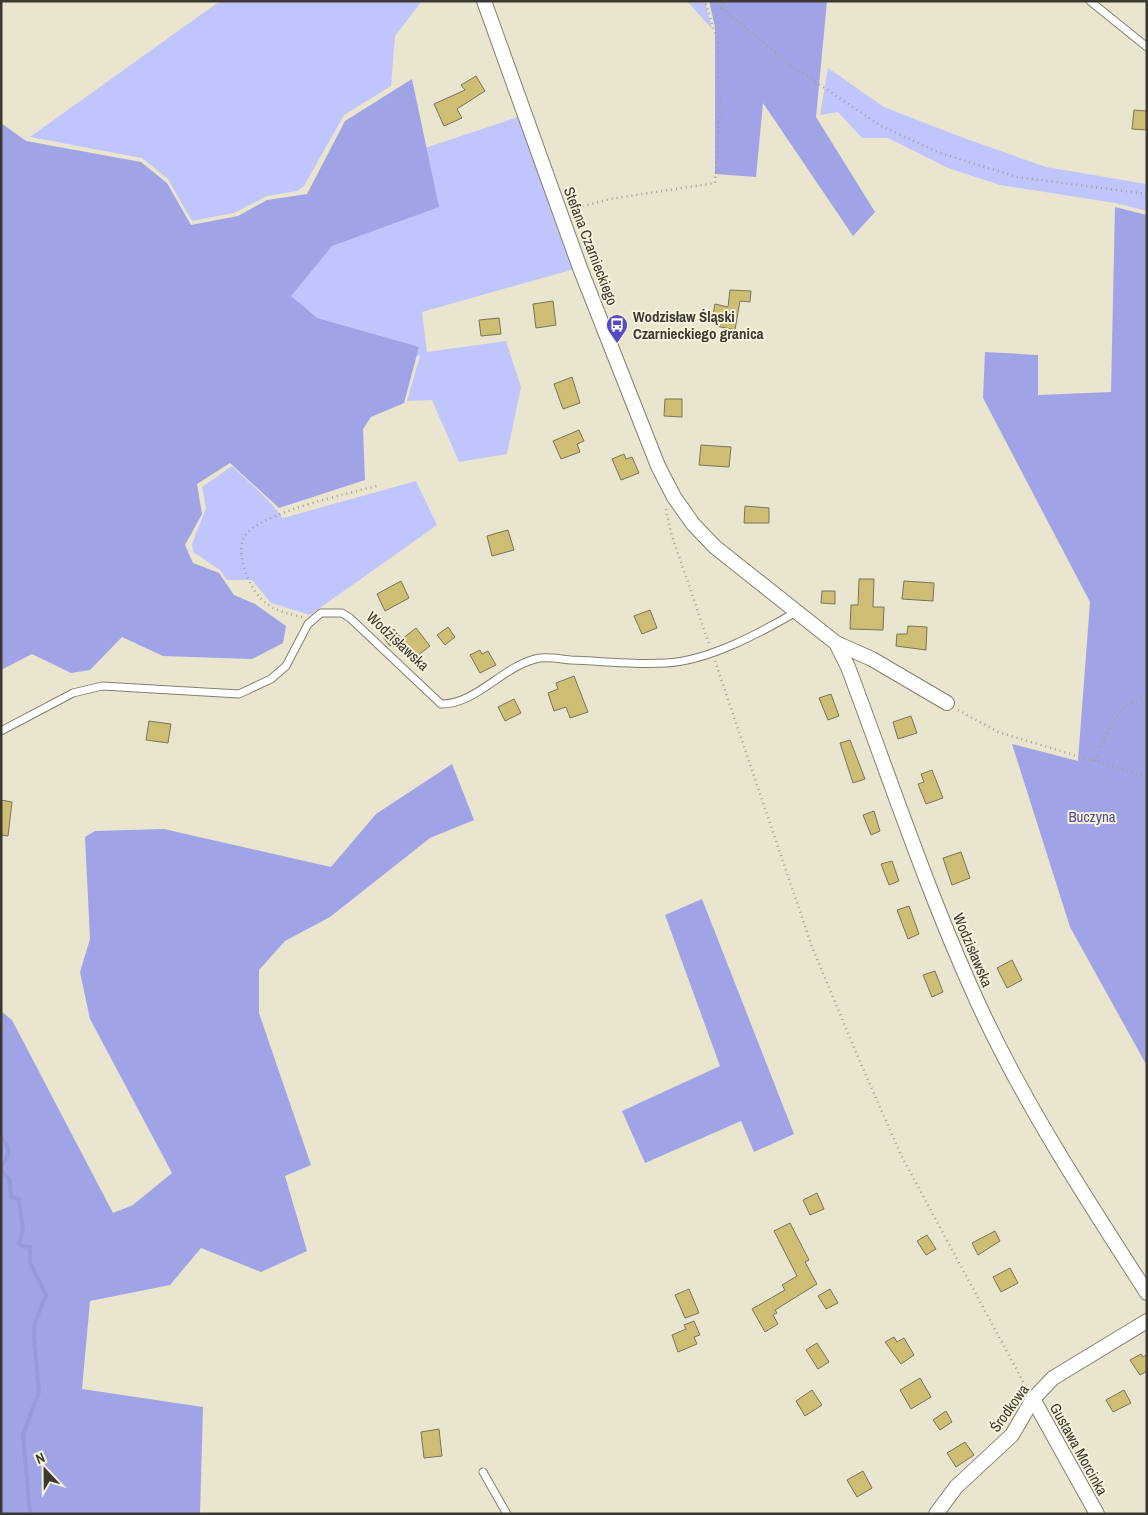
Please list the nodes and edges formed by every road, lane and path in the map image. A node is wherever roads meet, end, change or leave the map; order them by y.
1 (484, 1) edge
2 (705, 1) edge
3 (713, 1) edge
4 (724, 1) edge
5 (1090, 1) edge
6 (722, 9) junction
7 (1147, 47) edge
8 (1147, 194) edge
9 (559, 212) junction
10 (380, 484) dead end
11 (668, 486) junction
12 (693, 524) joint
13 (796, 612) junction
14 (313, 619) junction
15 (836, 643) junction
16 (712, 652) junction
17 (1147, 696) edge
18 (947, 703) joint
19 (1, 731) edge
20 (1095, 761) junction
21 (1147, 777) edge
22 (1147, 1293) edge
23 (1147, 1320) edge
24 (1032, 1400) junction
25 (483, 1472) dead end
26 (507, 1514) edge
27 (936, 1514) edge
28 (1097, 1514) edge

1 - 9 street, Stefana Czarnieckiego
2 - 9 path
3 - 6 path
4 - 6 path
5 - 7 lane
6 - 8 path
9 - 11 street, Stefana Czarnieckiego
10 - 14 path
11 - 12 street, Stefana Czarnieckiego
11 - 16 path
12 - 13 street, Wodzisławska
13 - 15 street, Wodzisławska
13 - 16 lane, Wodzisławska
14 - 16 lane, Wodzisławska
14 - 19 lane
15 - 18 street
15 - 22 street, Wodzisławska
16 - 24 path
17 - 20 path
18 - 20 path
20 - 21 path
23 - 24 street, Środkowa
24 - 27 street, Środkowa
24 - 28 street, Gustawa Morcinka
25 - 26 lane

